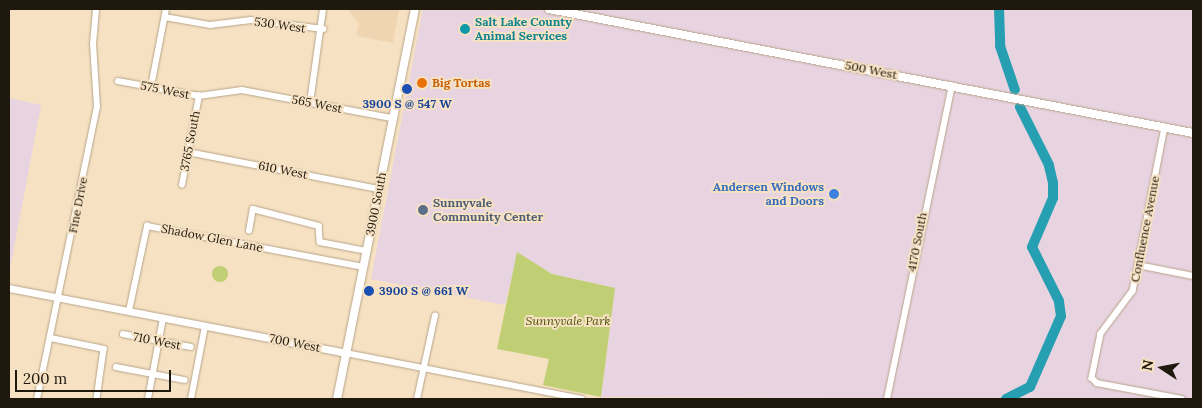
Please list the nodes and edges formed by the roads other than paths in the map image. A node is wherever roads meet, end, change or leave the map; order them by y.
1 (96, 9) edge
2 (166, 9) edge
3 (324, 9) edge
4 (415, 9) edge
5 (549, 9) edge
6 (165, 17) junction
7 (323, 30) junction
8 (118, 81) dead end
9 (952, 86) junction
10 (151, 87) junction
11 (242, 90) joint
12 (199, 96) junction
13 (310, 103) junction
14 (392, 118) junction
15 (1165, 127) junction
16 (1193, 132) edge
17 (188, 152) junction
18 (182, 185) dead end
19 (379, 189) junction
20 (249, 231) dead end
21 (367, 251) junction
22 (1138, 265) junction
23 (364, 267) junction
24 (1193, 276) edge
25 (9, 288) edge
26 (61, 298) junction
27 (129, 311) junction
28 (435, 316) dead end
29 (164, 318) junction
30 (205, 326) junction
31 (123, 334) dead end
32 (51, 338) junction
33 (159, 341) junction
34 (191, 347) dead end
35 (346, 353) junction
36 (116, 367) dead end
37 (423, 368) junction
38 (153, 374) junction
39 (185, 380) dead end
40 (37, 399) edge
41 (96, 399) edge
42 (148, 399) edge
43 (191, 399) edge
44 (337, 399) edge
45 (417, 399) edge
46 (582, 399) edge
47 (887, 399) edge
48 (1182, 399) edge

1 - 26 street, Fine Drive
2 - 6 street
3 - 7 street
4 - 14 main road, 3900 South
5 - 9 main road, 500 West
6 - 7 street, 530 West
6 - 10 street
7 - 13 street
8 - 10 street, 575 West
9 - 15 main road, 500 West
9 - 47 street, 4170 South
10 - 12 street, 575 West
11 - 12 street, 575 West
11 - 13 street, 565 West
12 - 17 street, 3765 South
13 - 14 street, 565 West
14 - 19 main road, 3900 South
15 - 16 main road, 500 West
15 - 22 street, Confluence Avenue
17 - 18 street, 3765 South
17 - 19 street, 610 West
19 - 21 main road, 3900 South
20 - 21 street
21 - 23 main road, 3900 South
22 - 24 street
22 - 48 street, Confluence Avenue
23 - 27 street, Shadow Glen Lane
23 - 35 main road, 3900 South
25 - 26 street, 700 West
26 - 27 street, 700 West
26 - 32 street, Fine Drive
27 - 29 street, 700 West
28 - 37 street
29 - 30 street, 700 West
29 - 33 street
30 - 35 street, 700 West
30 - 43 street
31 - 33 street, 710 West
32 - 40 street, Fine Drive
32 - 41 street
33 - 34 street, 710 West
33 - 38 street
35 - 37 street, 700 West
35 - 44 main road, 3900 South
36 - 38 street
37 - 45 street
37 - 46 street, 700 West
38 - 39 street
38 - 42 street

